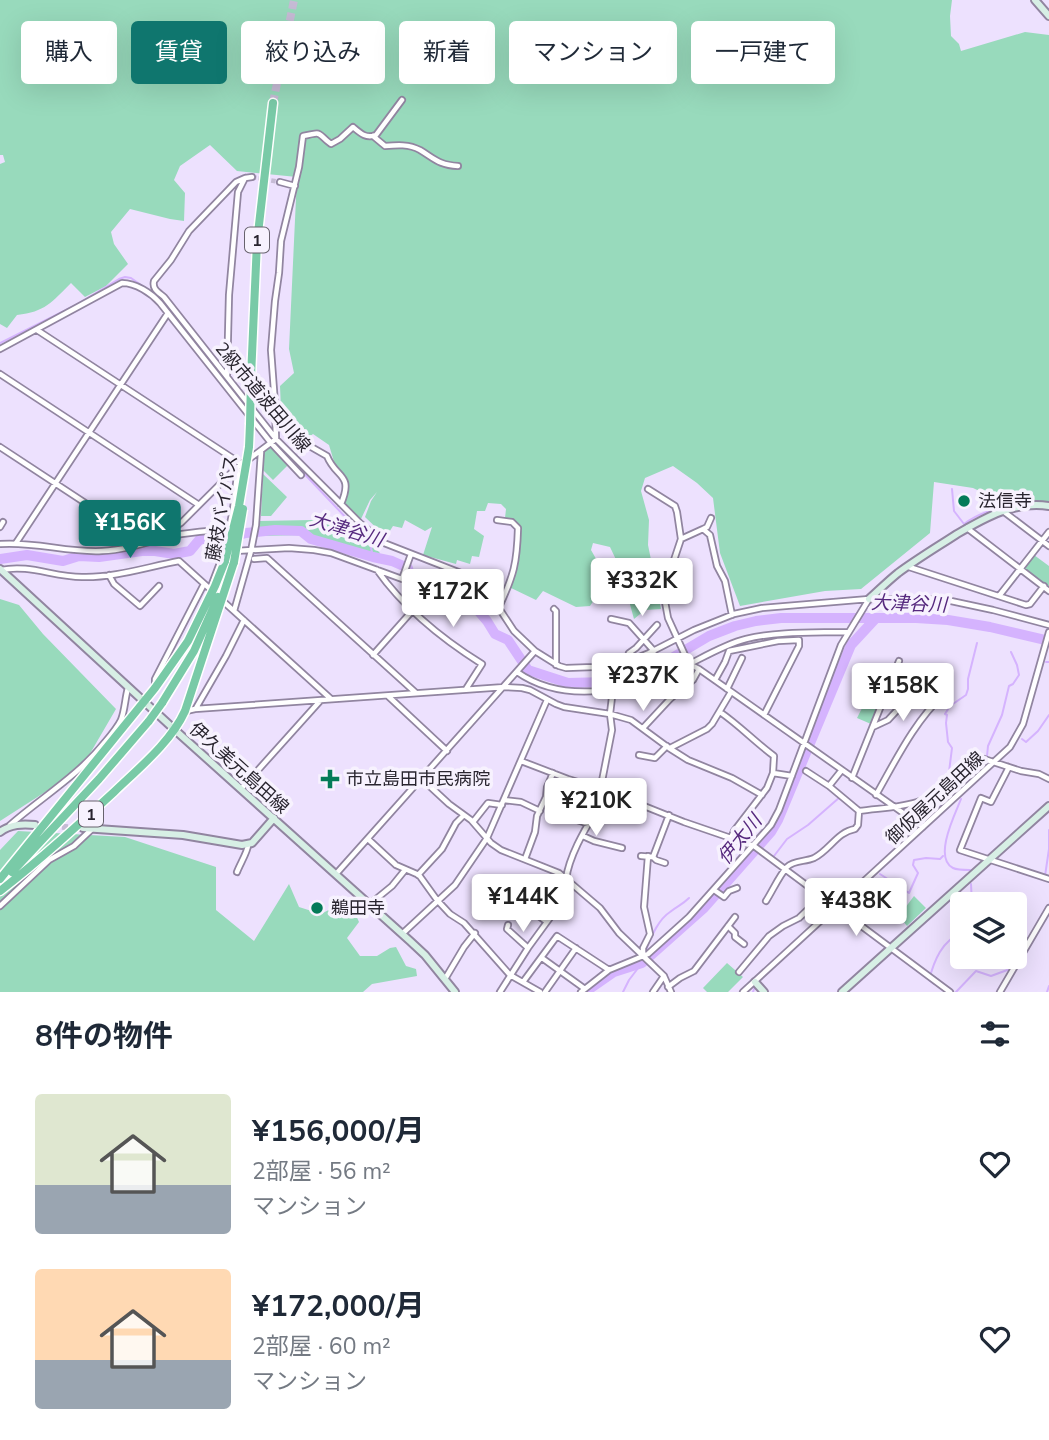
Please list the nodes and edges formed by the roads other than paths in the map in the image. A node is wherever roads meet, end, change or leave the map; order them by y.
1 (1035, 0) edge
2 (1049, 16) edge
3 (402, 100) dead end
4 (273, 103) tunnel mouth
5 (373, 136) junction
6 (458, 166) dead end
7 (251, 177) tunnel mouth
8 (244, 178) junction
9 (280, 182) tunnel mouth
10 (295, 186) junction
11 (155, 289) junction
12 (150, 294) junction
13 (168, 313) junction
14 (37, 330) junction
15 (0, 349) edge
16 (0, 374) edge
17 (227, 377) junction
18 (120, 384) junction
19 (275, 412) junction
20 (89, 433) junction
21 (273, 441) junction
22 (0, 447) edge
23 (248, 447) junction
24 (261, 451) junction
25 (241, 466) junction
26 (301, 475) dead end
27 (55, 483) junction
28 (648, 489) dead end
29 (341, 504) junction
30 (199, 505) junction
31 (1049, 506) edge
32 (1002, 510) junction
33 (711, 518) dead end
34 (497, 520) dead end
35 (967, 528) junction
36 (703, 529) junction
37 (1049, 532) edge
38 (681, 539) junction
39 (1042, 541) junction
40 (16, 543) junction
41 (0, 544) edge
42 (1049, 547) edge
43 (251, 550) junction
44 (411, 554) junction
45 (254, 559) dead end
46 (230, 561) junction
47 (908, 566) junction
48 (0, 569) edge
49 (1020, 569) junction
50 (377, 570) junction
51 (109, 575) junction
52 (204, 584) junction
53 (159, 586) dead end
54 (1044, 586) junction
55 (1049, 591) edge
56 (999, 596) junction
57 (868, 600) junction
58 (225, 603) dead end
59 (499, 607) junction
60 (554, 609) dead end
61 (413, 610) junction
62 (234, 611) junction
63 (732, 615) junction
64 (611, 619) dead end
65 (244, 620) junction
66 (657, 625) dead end
67 (1049, 625) edge
68 (850, 631) junction
69 (1049, 632) edge
70 (645, 639) junction
71 (678, 640) junction
72 (536, 651) junction
73 (654, 651) junction
74 (628, 653) dead end
75 (373, 654) junction
76 (742, 658) dead end
77 (899, 661) dead end
78 (689, 664) junction
79 (556, 665) junction
80 (699, 669) junction
81 (518, 672) junction
82 (715, 680) junction
83 (128, 687) junction
84 (505, 687) junction
85 (155, 688) junction
86 (465, 690) junction
87 (729, 690) junction
88 (922, 693) dead end
89 (416, 694) junction
90 (944, 694) dead end
91 (388, 696) junction
92 (612, 697) dead end
93 (331, 700) junction
94 (547, 700) junction
95 (320, 701) junction
96 (145, 702) junction
97 (195, 709) junction
98 (186, 711) junction
99 (720, 712) junction
100 (610, 714) junction
101 (764, 715) junction
102 (643, 727) junction
103 (872, 728) junction
104 (175, 730) junction
105 (805, 745) junction
106 (668, 747) junction
107 (447, 751) junction
108 (639, 755) dead end
109 (521, 761) junction
110 (997, 762) junction
111 (1009, 767) junction
112 (806, 771) dead end
113 (841, 771) junction
114 (553, 773) junction
115 (773, 773) junction
116 (792, 776) junction
117 (852, 778) junction
118 (422, 779) junction
119 (1049, 779) edge
120 (829, 786) junction
121 (241, 789) junction
122 (606, 790) junction
123 (762, 794) junction
124 (876, 795) junction
125 (503, 803) junction
126 (1049, 806) edge
127 (893, 807) junction
128 (540, 811) junction
129 (859, 811) junction
130 (464, 815) junction
131 (565, 816) dead end
132 (669, 816) junction
133 (274, 818) junction
134 (473, 822) junction
135 (589, 824) junction
136 (35, 825) dead end
137 (9, 826) junction
138 (923, 827) junction
139 (83, 828) tunnel mouth
140 (92, 829) junction
141 (0, 832) edge
142 (583, 836) junction
143 (487, 838) junction
144 (732, 838) junction
145 (368, 839) junction
146 (248, 845) junction
147 (753, 846) junction
148 (622, 848) dead end
149 (641, 856) dead end
150 (650, 857) junction
151 (525, 859) junction
152 (989, 860) junction
153 (664, 863) dead end
154 (786, 869) junction
155 (405, 870) junction
156 (237, 872) dead end
157 (337, 874) junction
158 (418, 875) junction
159 (1049, 878) edge
160 (567, 880) junction
161 (0, 882) edge
162 (737, 888) dead end
163 (714, 890) junction
164 (0, 891) edge
165 (822, 897) junction
166 (437, 900) junction
167 (766, 901) dead end
168 (370, 904) junction
169 (0, 905) edge
170 (836, 907) junction
171 (1049, 908) edge
172 (529, 909) dead end
173 (735, 917) dead end
174 (547, 922) junction
175 (508, 925) dead end
176 (728, 926) junction
177 (475, 933) junction
178 (402, 934) junction
179 (744, 944) dead end
180 (528, 948) junction
181 (576, 948) junction
182 (891, 948) junction
183 (642, 955) junction
184 (542, 958) junction
185 (609, 970) junction
186 (739, 971) dead end
187 (560, 972) junction
188 (510, 975) junction
189 (664, 976) junction
190 (445, 979) junction
191 (523, 982) junction
192 (755, 982) junction
193 (670, 989) edge
194 (583, 990) edge
195 (455, 992) edge
196 (500, 992) edge
197 (542, 992) edge
198 (653, 992) edge
199 (743, 992) edge
200 (764, 992) edge
201 (842, 992) edge
202 (950, 992) edge
203 (1000, 992) edge

1 - 2 street
3 - 5 street
4 - 23 highway, 藤枝バイパス / 1, bridge
5 - 6 street
5 - 10 street
7 - 8 street
8 - 11 street
8 - 17 street
9 - 10 street
10 - 19 street
11 - 12 street
11 - 17 street, 2級市道波田川線
12 - 13 street
12 - 14 street
13 - 18 street
13 - 21 street
14 - 15 street
14 - 18 street
16 - 20 street
17 - 21 street, 2級市道波田川線
18 - 20 street
18 - 25 street
19 - 21 street
19 - 29 street
20 - 27 street
20 - 30 street
21 - 24 street
21 - 26 street
21 - 29 street, 2級市道波田川線
22 - 27 street
23 - 46 highway, 1, bridge
23 - 46 highway, 藤枝バイパス / 1, bridge
24 - 25 street
24 - 43 street
25 - 30 street
25 - 40 street
27 - 30 street
27 - 40 street
28 - 38 street
29 - 44 street, 2級市道波田川線
31 - 32 street
32 - 35 street
32 - 39 street
33 - 36 street
34 - 59 street
35 - 47 street
35 - 49 street
36 - 38 street
36 - 63 street
37 - 39 street
38 - 71 street
39 - 42 street
39 - 49 street
40 - 41 street
43 - 50 street
43 - 52 street
43 - 62 street
44 - 50 street
44 - 59 street, 2級市道波田川線
45 - 75 street
46 - 85 highway, 1
46 - 98 highway, 1
46 - 161 highway, 藤枝バイパス / 1, bridge
47 - 56 street
47 - 57 street
48 - 51 street
48 - 83 street, 伊久美元島田線
49 - 54 street
49 - 56 street
50 - 61 street
51 - 52 street
51 - 53 street
52 - 85 street
54 - 55 street
54 - 56 street
57 - 63 street
57 - 67 street
57 - 68 street
58 - 62 street
59 - 72 street, 2級市道波田川線
60 - 79 street
61 - 75 street
61 - 86 street
62 - 65 street
63 - 71 street
64 - 70 street
65 - 93 street
65 - 97 street
66 - 70 street
68 - 78 street
68 - 105 street
69 - 110 street, 御仮屋元島田線
70 - 73 street
70 - 74 street
71 - 73 street
71 - 78 street
72 - 79 street, 2級市道波田川線
72 - 81 street
73 - 79 street
75 - 89 street
76 - 87 street
77 - 103 street
78 - 80 street
78 - 81 street
80 - 82 street
80 - 102 street
81 - 84 street
82 - 87 street
82 - 101 street
83 - 96 street, 伊久美元島田線
83 - 137 street
84 - 86 street
84 - 94 street
84 - 107 street
85 - 96 highway, 1
86 - 89 street
87 - 99 street
87 - 101 street
88 - 103 street
89 - 91 street
90 - 124 street
91 - 93 street
91 - 107 street
92 - 100 street
93 - 95 street
94 - 100 street
94 - 109 street
95 - 97 street
95 - 121 street
96 - 104 street, 伊久美元島田線
96 - 161 highway, 1
97 - 98 street
98 - 104 highway, 1
99 - 106 street
99 - 115 street
100 - 102 street
100 - 122 street
101 - 105 street
102 - 106 street
103 - 117 street
104 - 121 street, 伊久美元島田線
104 - 164 highway, 1
105 - 113 street
105 - 116 street
106 - 108 street
106 - 123 street
107 - 118 street
109 - 114 street
109 - 125 street
110 - 111 street
110 - 127 street
110 - 138 street, 御仮屋元島田線
111 - 119 street
111 - 152 street
112 - 120 street
113 - 117 street
113 - 120 street
114 - 122 street
114 - 128 street
115 - 116 street
115 - 123 street
116 - 147 street
117 - 124 street
118 - 130 street
118 - 145 street
120 - 129 street
121 - 133 street, 伊久美元島田線
122 - 132 street
122 - 135 street
123 - 144 street
124 - 127 street
125 - 128 street
125 - 134 street
125 - 143 street
126 - 152 street
127 - 129 street
127 - 138 street
128 - 151 street
129 - 154 street
130 - 134 street
130 - 158 street
131 - 135 street
132 - 144 street
132 - 150 street
133 - 146 street
133 - 157 street, 伊久美元島田線
134 - 143 street
135 - 142 street
136 - 137 street
137 - 141 street
138 - 170 street, 御仮屋元島田線
139 - 140 street
140 - 146 street
140 - 169 street
142 - 148 street
142 - 160 street
143 - 151 street
143 - 166 street
144 - 147 street
145 - 155 street
145 - 157 street
146 - 156 street
147 - 154 street
147 - 163 street
149 - 150 street
150 - 153 street
150 - 183 street
151 - 160 street
152 - 159 street
152 - 182 street
154 - 165 street
154 - 167 street
155 - 158 street
155 - 168 street
157 - 168 street, 伊久美元島田線
158 - 166 street
160 - 174 street
160 - 183 street
162 - 163 street
163 - 183 street
165 - 170 street
165 - 186 street
166 - 177 street
166 - 178 street
168 - 178 street, 伊久美元島田線
170 - 182 street
170 - 192 street, 御仮屋元島田線
171 - 203 street
172 - 174 street
173 - 176 street
174 - 180 street
175 - 180 street
176 - 179 street
176 - 193 street
177 - 188 street
177 - 190 street
178 - 190 street, 伊久美元島田線
180 - 188 street
181 - 184 street
181 - 185 street
181 - 187 street
182 - 201 street
182 - 202 street
183 - 185 street
183 - 189 street
184 - 187 street
184 - 191 street
185 - 194 street
187 - 194 street
187 - 197 street
188 - 191 street
188 - 196 street
189 - 193 street
189 - 198 street
190 - 195 street, 伊久美元島田線
191 - 197 street
192 - 199 street, 御仮屋元島田線
192 - 200 street

